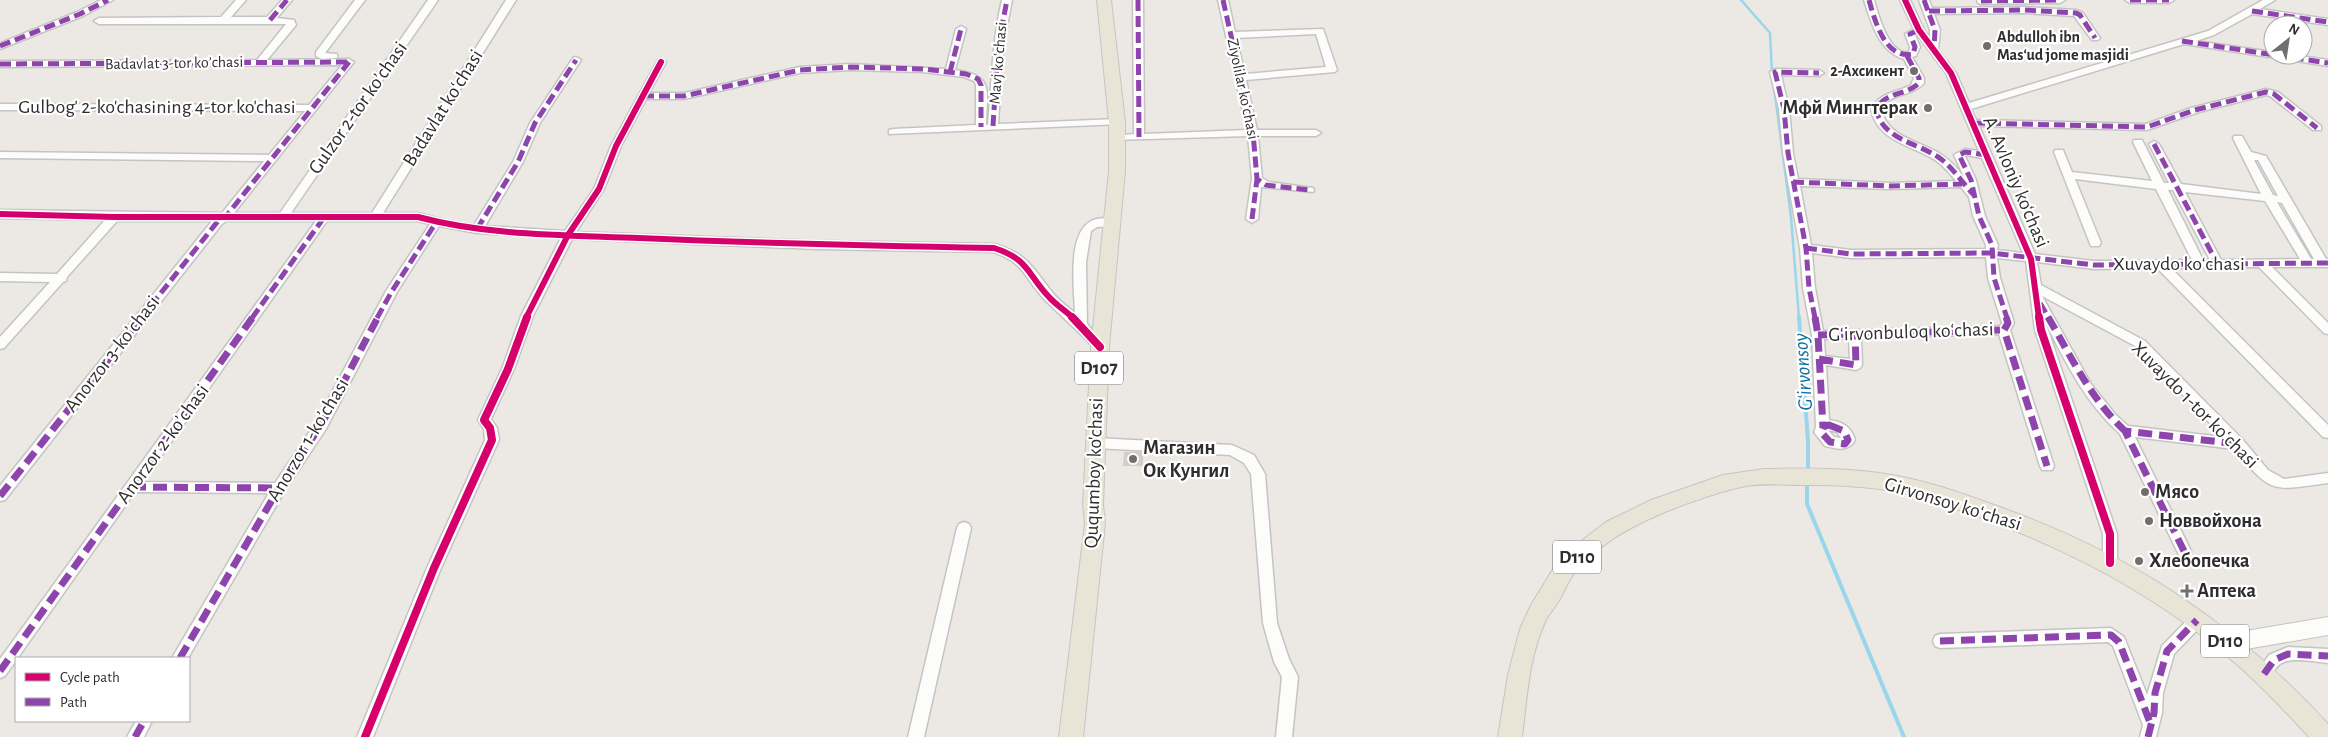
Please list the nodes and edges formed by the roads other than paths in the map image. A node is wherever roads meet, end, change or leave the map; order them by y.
1 (108, 0) edge
2 (242, 0) edge
3 (287, 0) edge
4 (360, 0) edge
5 (433, 0) edge
6 (510, 0) edge
7 (1007, 0) edge
8 (1104, 0) edge
9 (1138, 0) edge
10 (1223, 0) edge
11 (1869, 0) edge
12 (1905, 0) edge
13 (1924, 0) edge
14 (2060, 0) edge
15 (2130, 0) edge
16 (2169, 0) edge
17 (2270, 0) edge
18 (1981, 1) edge
19 (1929, 11) junction
20 (2252, 11) junction
21 (1971, 12) junction
22 (224, 20) junction
23 (270, 20) junction
24 (99, 22) dead end
25 (2328, 22) edge
26 (961, 29) dead end
27 (1919, 30) junction
28 (1232, 35) junction
29 (2095, 38) dead end
30 (2182, 41) junction
31 (0, 46) edge
32 (1934, 48) junction
33 (1907, 56) junction
34 (576, 60) dead end
35 (259, 62) junction
36 (349, 62) junction
37 (661, 62) dead end
38 (2328, 63) edge
39 (0, 64) edge
40 (950, 72) junction
41 (1819, 73) dead end
42 (1240, 77) junction
43 (643, 96) junction
44 (0, 107) edge
45 (1967, 107) junction
46 (314, 108) junction
47 (1974, 123) junction
48 (993, 126) junction
49 (981, 127) junction
50 (2317, 128) dead end
51 (1117, 130) junction
52 (894, 132) dead end
53 (1253, 133) junction
54 (1316, 133) dead end
55 (1138, 137) junction
56 (2238, 138) dead end
57 (2138, 142) dead end
58 (2154, 144) dead end
59 (2059, 152) dead end
60 (0, 155) edge
61 (1987, 155) junction
62 (2248, 155) junction
63 (273, 158) junction
64 (2068, 175) junction
65 (1257, 179) junction
66 (1793, 182) junction
67 (1962, 184) junction
68 (2159, 184) junction
69 (2175, 186) junction
70 (1310, 190) dead end
71 (1975, 196) junction
72 (2269, 198) junction
73 (2286, 200) junction
74 (0, 214) edge
75 (227, 215) junction
76 (114, 216) junction
77 (284, 216) junction
78 (325, 216) junction
79 (376, 216) junction
80 (1252, 220) dead end
81 (437, 221) junction
82 (1111, 223) junction
83 (477, 229) junction
84 (568, 235) junction
85 (2095, 243) dead end
86 (1806, 248) junction
87 (1991, 253) junction
88 (2031, 258) junction
89 (2307, 262) junction
90 (2159, 263) junction
91 (2199, 263) junction
92 (2217, 263) junction
93 (2261, 263) junction
94 (2325, 263) edge
95 (0, 277) edge
96 (62, 278) junction
97 (2037, 293) junction
98 (1080, 325) junction
99 (2004, 330) junction
100 (2328, 330) edge
101 (1855, 334) junction
102 (1818, 335) junction
103 (0, 344) edge
104 (1100, 347) junction
105 (1819, 359) junction
106 (1823, 427) dead end
107 (2125, 431) junction
108 (2328, 433) edge
109 (1095, 443) junction
110 (2238, 444) junction
111 (2047, 466) dead end
112 (2328, 478) edge
113 (1870, 480) joint
114 (132, 487) junction
115 (280, 488) junction
116 (0, 496) edge
117 (964, 528) dead end
118 (2184, 551) dead end
119 (2110, 563) junction
120 (2198, 620) junction
121 (2328, 626) edge
122 (1940, 642) dead end
123 (2229, 643) junction
124 (2328, 656) edge
125 (181, 657) edge
126 (0, 671) edge
127 (2264, 674) junction
128 (143, 722) edge
129 (2149, 731) edge
130 (135, 737) edge
131 (365, 737) edge
132 (916, 737) edge
133 (1070, 737) edge
134 (1284, 737) edge
135 (1510, 737) edge
136 (2324, 737) edge

1 - 31 street
2 - 22 street
3 - 23 street
4 - 36 street
5 - 77 street, Gulzor 2-tor koʼchasi
6 - 79 street, Badavlat koʻchasi
7 - 48 street, Mavj koʻchasi
8 - 51 main road, Ququmboy ko'chasi / D107
9 - 55 street
10 - 28 street, Ziyolilar koʻchasi
11 - 33 street
12 - 27 street, A. Avloniy ko‘chasi
13 - 19 street
14 - 18 street
15 - 16 street
17 - 20 street
18 - 21 street
19 - 21 street
19 - 32 street
20 - 25 street
20 - 30 street
21 - 29 street
22 - 23 street
22 - 24 street
23 - 35 street
26 - 40 street, Mavj koʻchasi
27 - 32 street, A. Avloniy ko‘chasi
27 - 33 street
28 - 42 street, Ziyolilar koʻchasi
28 - 42 street
30 - 38 street
30 - 45 street
32 - 45 street, A. Avloniy ko‘chasi
33 - 67 street
34 - 83 street
35 - 36 street, Badavlat 3-tor koʼchasi
35 - 39 street, Badavlat 3-tor koʼchasi
36 - 46 street, Аnorzor 3-koʼchasi
37 - 43 street
40 - 43 street, Mavj koʻchasi
40 - 49 street, Mavj koʻchasi
41 - 66 street, Gʻirvonbuloq koʻchasi
42 - 53 street, Ziyolilar koʻchasi
43 - 84 street
44 - 46 street, Gulbog' 2-ko'chasining 4-tor ko'chasi
45 - 47 street, A. Avloniy ko‘chasi
46 - 63 street, Аnorzor 3-koʼchasi
47 - 50 street
47 - 61 street, A. Avloniy ko‘chasi
48 - 49 street
48 - 51 street
49 - 52 street
51 - 55 street
51 - 82 main road, Ququmboy ko'chasi / D107
53 - 54 street
53 - 55 street
53 - 65 street, Ziyolilar koʻchasi
56 - 62 street
57 - 68 street
58 - 69 street
59 - 64 street
60 - 63 street
61 - 71 street, Gʻirvonbuloq koʻchasi
61 - 88 street, A. Avloniy ko‘chasi
62 - 72 street
62 - 73 street
63 - 75 street, Аnorzor 3-koʼchasi
64 - 68 street
64 - 85 street
65 - 70 street
65 - 80 street, Ziyolilar koʻchasi
66 - 67 street
66 - 86 street, Gʻirvonbuloq koʻchasi
67 - 71 street
68 - 69 street
68 - 91 street
69 - 72 street
69 - 92 street
71 - 87 street, Gʻirvonbuloq koʻchasi
72 - 73 street
72 - 89 street
73 - 94 street
74 - 76 street
75 - 76 street
75 - 77 street
75 - 116 street, Аnorzor 3-koʼchasi
76 - 96 street
77 - 78 street
78 - 79 street
78 - 114 street, Аnorzor 2-koʼchasi
79 - 81 street
81 - 83 street
81 - 115 street, Аnorzor 1-koʼchasi
82 - 98 street
82 - 104 main road, Ququmboy ko'chasi / D107
83 - 84 street
84 - 98 street
84 - 131 street
86 - 87 street
86 - 102 street, Gʻirvonbuloq koʻchasi
87 - 88 street
87 - 99 street, Gʻirvonbuloq koʻchasi
88 - 90 street, Xuvaydo koʻchasi
88 - 97 street, A. Avloniy ko‘chasi
89 - 93 street, Xuvaydo koʻchasi
89 - 94 street, Xuvaydo koʻchasi
90 - 91 street, Xuvaydo koʻchasi
90 - 108 street
91 - 92 street, Xuvaydo koʻchasi
92 - 93 street, Xuvaydo koʻchasi
93 - 100 street
95 - 96 street
96 - 103 street
97 - 107 street
97 - 110 street, Xuvaydo 1-tor koʻchasi
97 - 119 street, A. Avloniy ko‘chasi
98 - 104 street
99 - 101 street, Gʻirvonbuloq koʻchasi
99 - 111 street, Gʻirvonbuloq koʻchasi
101 - 102 street, Gʻirvonbuloq koʻchasi
101 - 105 street
102 - 105 street, Gʻirvonbuloq koʻchasi
104 - 109 main road, Ququmboy ko'chasi / D107
105 - 106 street, Gʻirvonbuloq koʻchasi
107 - 110 street
107 - 118 street
109 - 133 main road, Ququmboy ko'chasi / D107
109 - 134 street
110 - 112 street, Xuvaydo 1-tor koʻchasi
113 - 119 main road, Girvonsoy koʻchasi / D110
113 - 135 main road, Girvonsoy koʻchasi / D110
114 - 115 street
114 - 126 street, Аnorzor 2-koʼchasi
115 - 125 street, Аnorzor 1-koʼchasi
117 - 132 street
119 - 120 main road, Girvonsoy koʻchasi / D110
120 - 123 main road, Girvonsoy koʻchasi / D110
120 - 129 street
121 - 123 street
122 - 129 street
123 - 127 main road, Girvonsoy koʻchasi / D110
124 - 127 street
127 - 136 main road, Girvonsoy koʻchasi / D110
128 - 130 street

